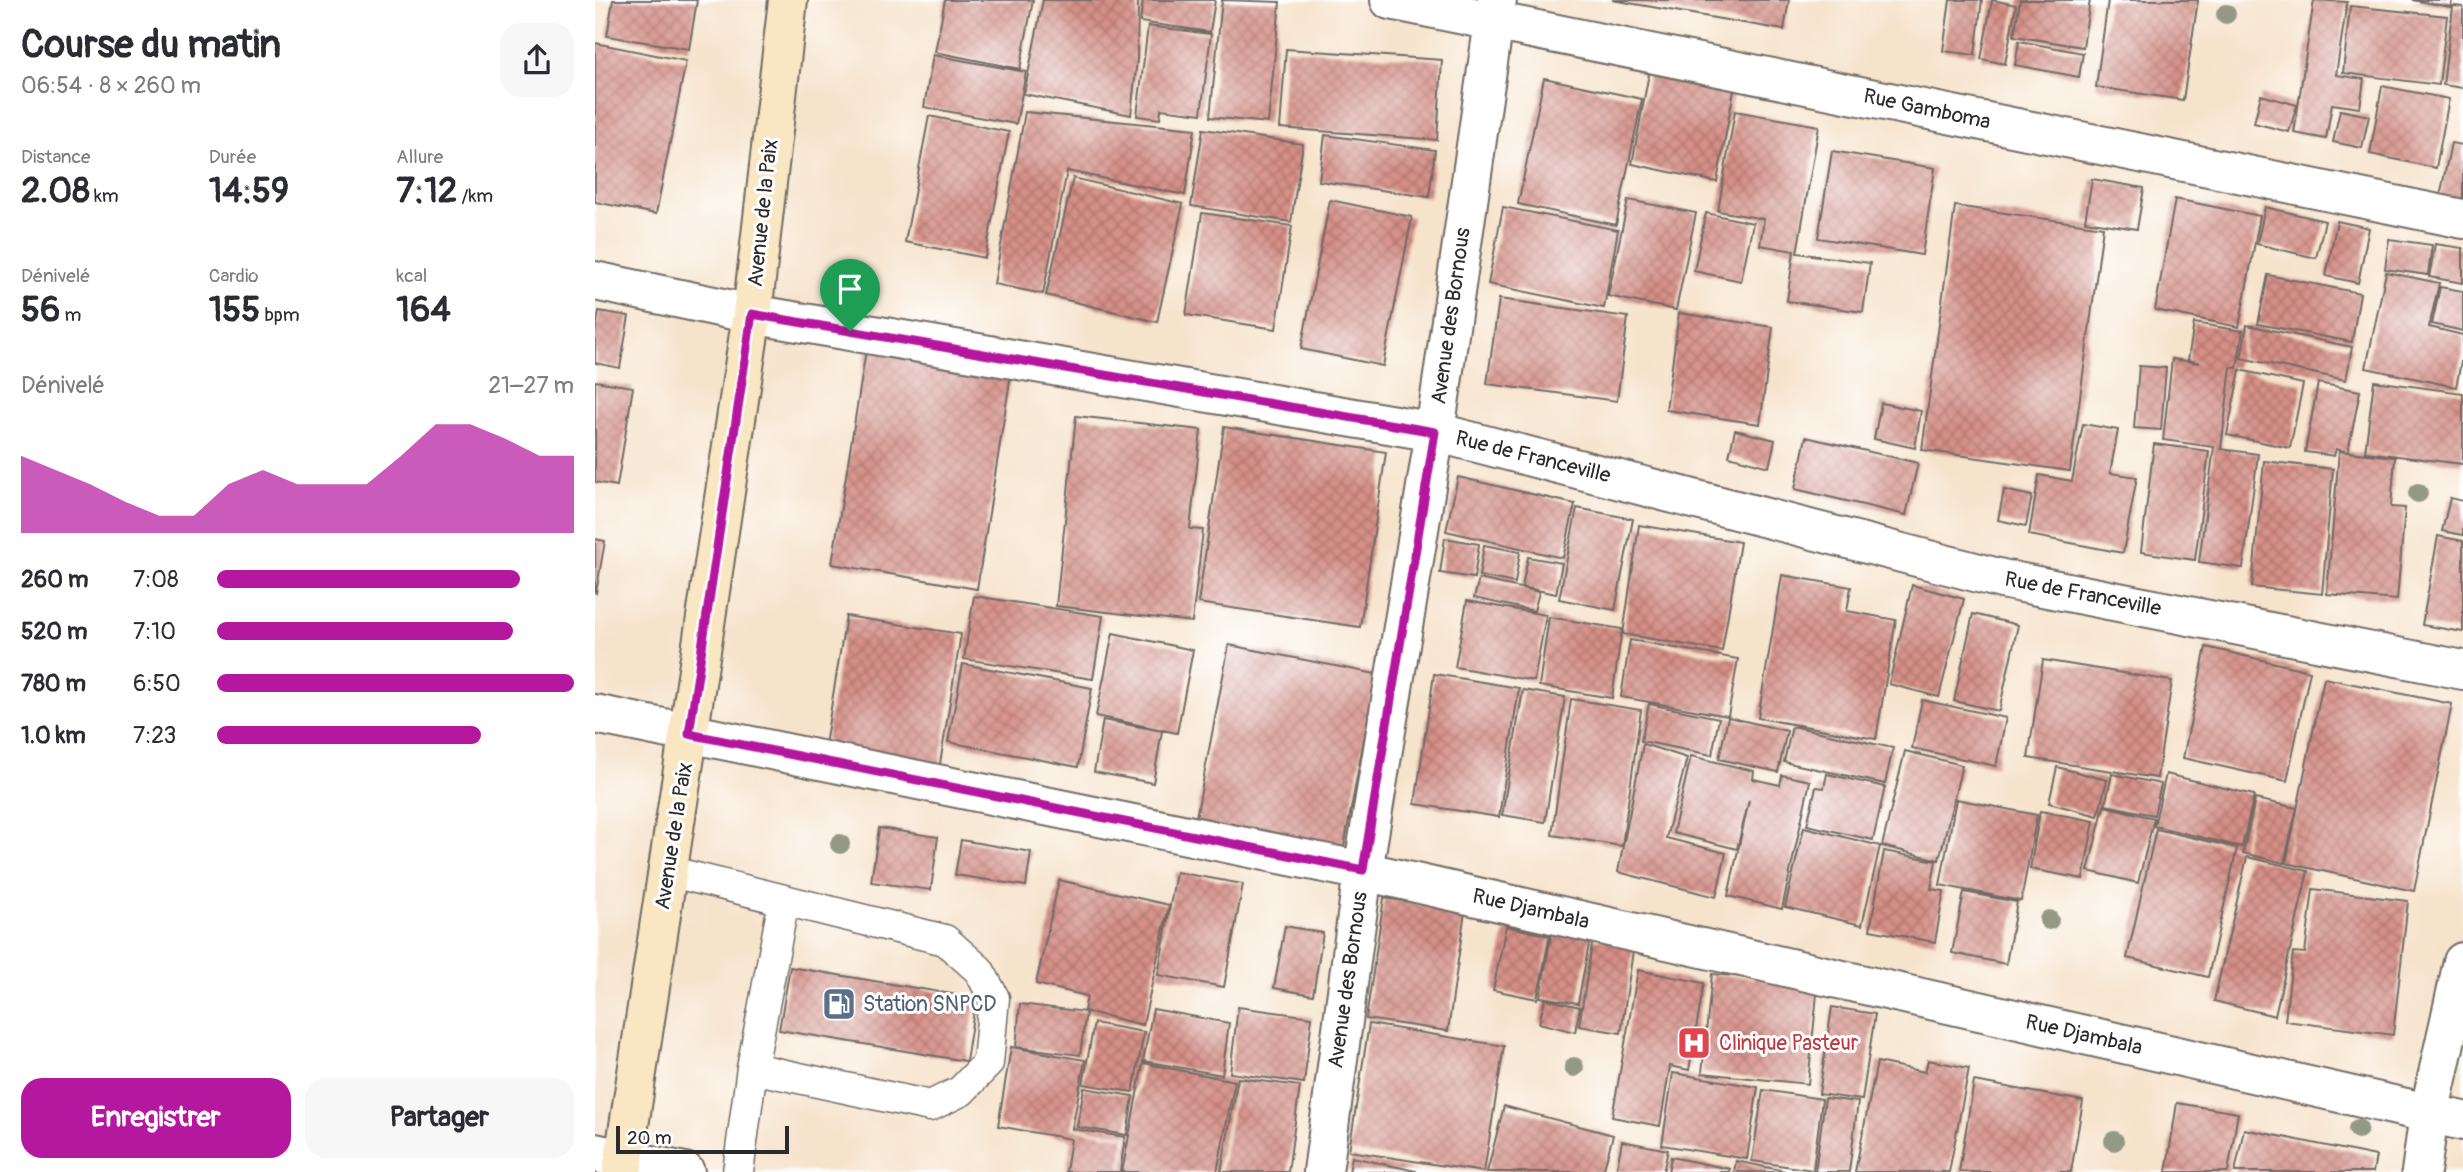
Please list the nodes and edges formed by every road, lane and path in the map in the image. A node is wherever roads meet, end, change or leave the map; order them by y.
1 (788, 0) edge
2 (1390, 0) edge
3 (1496, 10) edge
4 (2463, 219) edge
5 (595, 281) edge
6 (752, 314) junction
7 (1435, 432) junction
8 (2463, 670) edge
9 (595, 714) edge
10 (689, 734) junction
11 (1363, 870) junction
12 (669, 871) junction
13 (784, 900) junction
14 (2463, 962) edge
15 (752, 1068) junction
16 (2446, 1117) edge
17 (614, 1162) edge
18 (685, 1172) edge
19 (738, 1172) edge
20 (1323, 1172) edge
21 (2421, 1172) edge

1 - 6 main road, Avenue de la Paix
2 - 3 street, Rue Gamboma
3 - 4 street, Rue Gamboma
3 - 7 street, Avenue des Bornous
5 - 6 street, Rue de Franceville
6 - 7 street, Rue de Franceville
6 - 10 main road, Avenue de la Paix
7 - 8 street, Rue de Franceville
7 - 11 street, Avenue des Bornous
9 - 10 street, Rue Djambala
10 - 11 street, Rue Djambala
10 - 12 main road, Avenue de la Paix
11 - 16 street, Rue Djambala
11 - 20 street, Avenue des Bornous
12 - 13 lane
12 - 17 main road, Avenue de la Paix
13 - 15 lane
13 - 15 lane
14 - 16 street
15 - 19 lane
16 - 21 street
17 - 18 street

